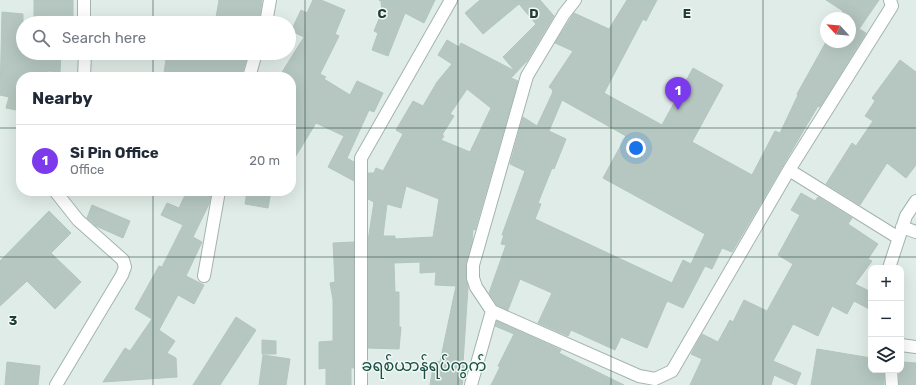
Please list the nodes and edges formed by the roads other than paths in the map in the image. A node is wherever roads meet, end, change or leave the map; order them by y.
1 (84, 0) edge
2 (270, 0) edge
3 (575, 0) edge
4 (890, 0) edge
5 (445, 3) edge
6 (84, 16) edge
7 (267, 16) edge
8 (85, 60) edge
9 (254, 60) edge
10 (84, 72) edge
11 (250, 72) edge
12 (789, 170) junction
13 (59, 196) edge
14 (219, 196) edge
15 (916, 201) edge
16 (900, 232) junction
17 (916, 232) edge
18 (890, 265) edge
19 (204, 276) dead end
20 (492, 311) junction
21 (904, 345) edge
22 (916, 347) edge
23 (891, 373) edge
24 (56, 385) edge
25 (361, 385) edge
26 (471, 385) edge
27 (892, 385) edge

1 - 6 street
2 - 7 street
3 - 20 street
4 - 12 street
5 - 25 street
8 - 10 street
9 - 11 street
12 - 16 street
12 - 20 street
13 - 24 street
14 - 19 street
15 - 16 street
16 - 17 street
16 - 18 street
20 - 26 street
21 - 22 street
23 - 27 street

